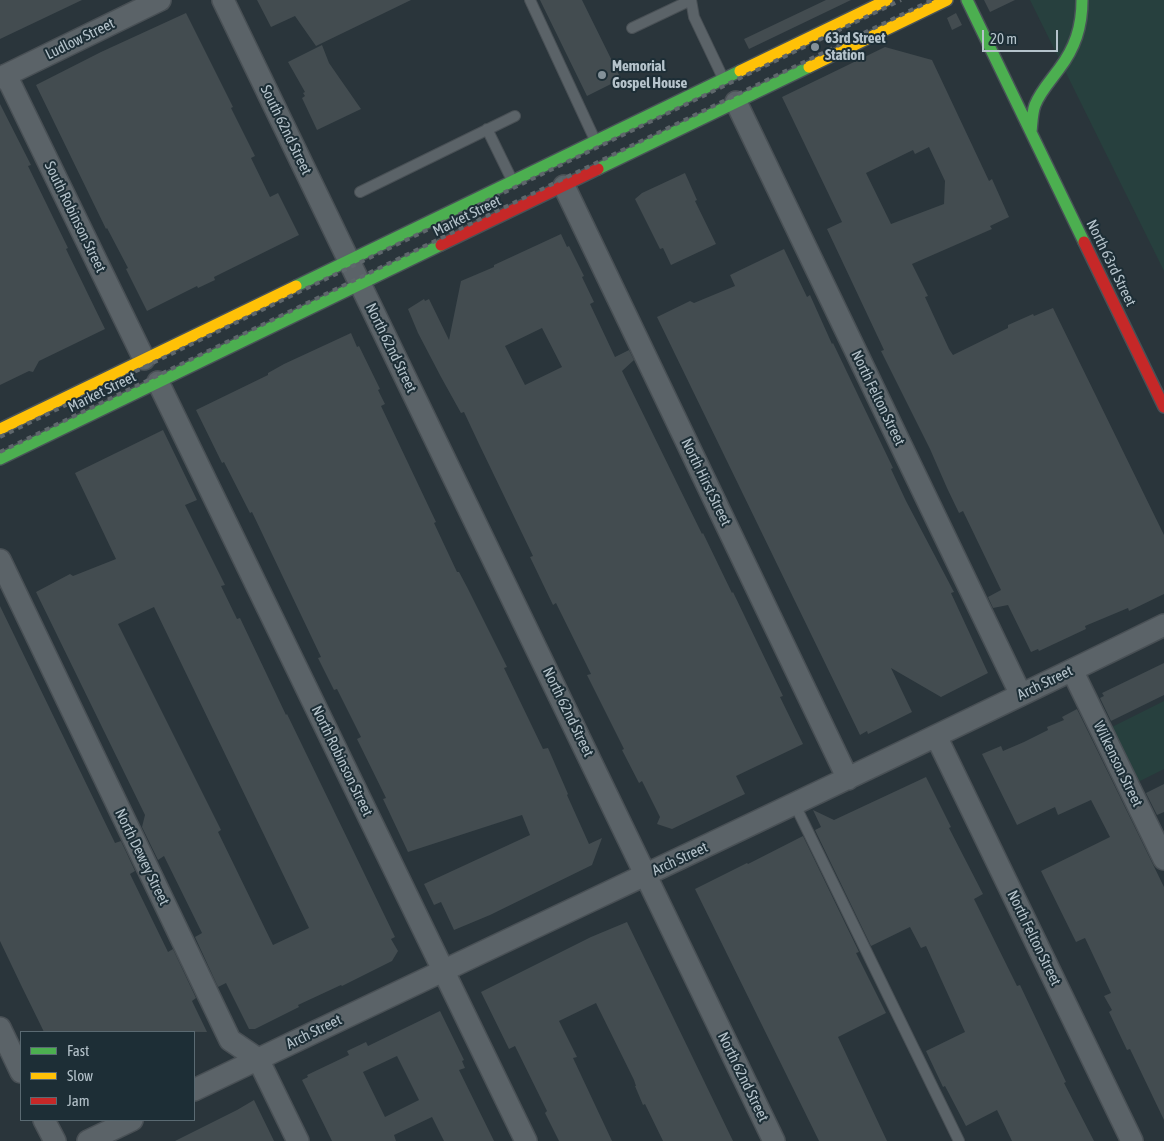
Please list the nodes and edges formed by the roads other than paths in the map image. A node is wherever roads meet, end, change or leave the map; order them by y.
1 (160, 0) edge
2 (223, 0) edge
3 (530, 0) edge
4 (691, 0) edge
5 (887, 0) edge
6 (947, 0) edge
7 (967, 0) edge
8 (1082, 0) edge
9 (632, 28) dead end
10 (3, 76) edge
11 (723, 79) junction
12 (736, 102) junction
13 (515, 116) dead end
14 (487, 130) junction
15 (1031, 132) junction
16 (596, 141) junction
17 (513, 181) junction
18 (564, 186) junction
19 (360, 192) dead end
20 (349, 260) junction
21 (360, 284) junction
22 (144, 359) junction
23 (158, 382) junction
24 (1164, 407) edge
25 (0, 429) edge
26 (0, 459) edge
27 (0, 560) edge
28 (1164, 625) edge
29 (1072, 670) junction
30 (1021, 695) junction
31 (936, 736) junction
32 (848, 779) junction
33 (795, 805) junction
34 (1164, 858) edge
35 (646, 874) junction
36 (444, 970) junction
37 (0, 1028) edge
38 (258, 1059) junction
39 (20, 1070) edge
40 (195, 1090) edge
41 (45, 1121) edge
42 (130, 1121) edge
43 (55, 1141) edge
44 (88, 1141) edge
45 (298, 1141) edge
46 (526, 1141) edge
47 (774, 1141) edge
48 (959, 1141) edge
49 (1132, 1141) edge

1 - 10 street, Ludlow Street
2 - 20 street, South 62nd Street
3 - 16 lane
4 - 9 lane
4 - 11 lane
5 - 11 main road, Market Street
6 - 12 main road, Market Street
7 - 15 main road, North 63rd Street
8 - 15 main road
10 - 22 street, South Robinson Street
11 - 16 main road, Market Street
12 - 18 main road, Market Street
12 - 30 street, North Felton Street
13 - 14 lane
14 - 17 lane
14 - 19 lane
15 - 24 main road, North 63rd Street
16 - 17 main road, Market Street
17 - 20 main road, Market Street
18 - 21 main road, Market Street
18 - 32 street, North Hirst Street
20 - 21 street, South 62nd Street
20 - 22 main road, Market Street
21 - 23 main road, Market Street
21 - 35 street, North 62nd Street
22 - 25 main road, Market Street
23 - 26 main road, Market Street
23 - 36 street, North Robinson Street
27 - 38 street, North Dewey Street
28 - 29 street, Arch Street
29 - 30 street, Arch Street
29 - 34 street, Wilkenson Street
30 - 31 street, Arch Street
31 - 32 street, Arch Street
31 - 49 street, North Felton Street
32 - 33 street, Arch Street
33 - 35 street, Arch Street
33 - 48 lane
35 - 36 street, Arch Street
35 - 47 street, North 62nd Street
36 - 38 street, Arch Street
36 - 46 street, North Robinson Street
37 - 39 street
38 - 40 street, Arch Street
38 - 45 street, North Dewey Street
41 - 43 street
42 - 44 street

